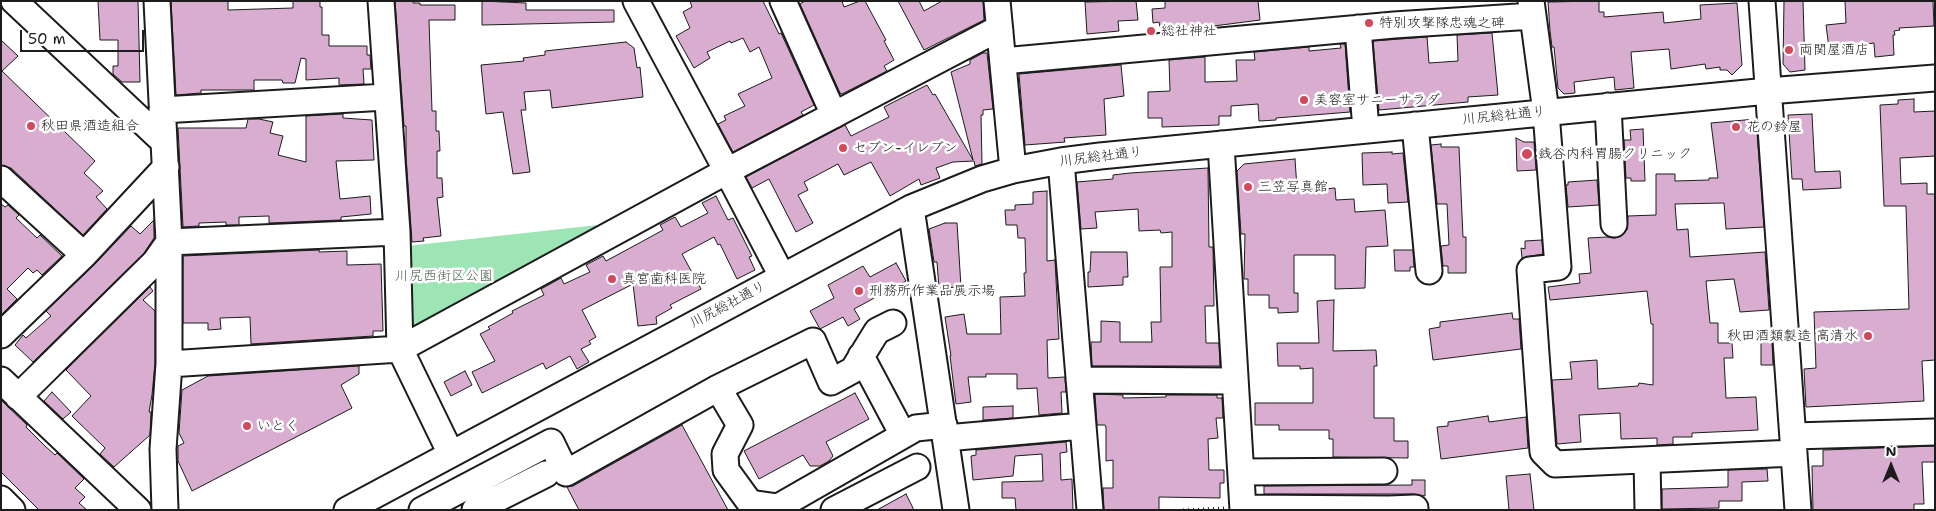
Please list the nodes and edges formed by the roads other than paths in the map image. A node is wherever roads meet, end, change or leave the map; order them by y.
1 (14, 1) edge
2 (156, 1) edge
3 (381, 1) edge
4 (636, 1) edge
5 (783, 1) edge
6 (997, 1) edge
7 (1762, 1) edge
8 (1532, 9) edge
9 (1358, 28) junction
10 (1000, 31) junction
11 (1003, 61) junction
12 (1935, 78) edge
13 (1768, 91) junction
14 (386, 97) junction
15 (1608, 106) junction
16 (162, 110) junction
17 (1546, 112) junction
18 (834, 115) junction
19 (1415, 125) junction
20 (1366, 130) junction
21 (164, 142) junction
22 (1221, 144) junction
23 (1061, 161) junction
24 (166, 167) junction
25 (1013, 170) junction
26 (727, 171) junction
27 (5, 191) edge
28 (911, 208) junction
29 (1614, 224) dead end
30 (397, 232) junction
31 (169, 242) junction
32 (84, 255) junction
33 (1429, 271) dead end
34 (782, 276) junction
35 (893, 323) dead end
36 (1, 335) edge
37 (400, 349) junction
38 (861, 356) junction
39 (169, 364) junction
40 (1079, 380) junction
41 (1235, 381) junction
42 (718, 388) junction
43 (10, 389) edge
44 (1082, 426) junction
45 (945, 431) junction
46 (1935, 432) edge
47 (903, 435) junction
48 (1794, 445) junction
49 (451, 454) junction
50 (1646, 460) junction
51 (917, 467) dead end
52 (1384, 471) dead end
53 (1241, 472) junction
54 (546, 474) dead end
55 (1, 499) edge
56 (846, 507) edge
57 (1415, 508) dead end
58 (1243, 509) edge
59 (12, 510) edge
60 (138, 510) edge
61 (165, 510) edge
62 (347, 510) edge
63 (422, 510) edge
64 (475, 510) edge
65 (956, 510) edge
66 (1090, 510) edge
67 (1648, 510) edge
68 (1798, 510) edge

1 - 21 street
2 - 16 street
3 - 14 street
4 - 26 street
5 - 18 street
6 - 10 street
7 - 13 street
8 - 9 street
8 - 17 street
9 - 11 street
9 - 20 street
10 - 11 street
10 - 18 street
11 - 25 street
12 - 13 street, 川尻総社通り
13 - 15 street, 川尻総社通り
13 - 48 street
14 - 16 street
14 - 30 street
15 - 17 street, 川尻総社通り
15 - 29 street
16 - 21 street
17 - 19 street, 川尻総社通り
17 - 50 street
18 - 26 street
19 - 20 street, 川尻総社通り
19 - 33 street
20 - 22 street, 川尻総社通り
21 - 24 street
22 - 23 street, 川尻総社通り
22 - 41 street
23 - 25 street, 川尻総社通り
23 - 40 street
24 - 31 street
24 - 32 street
25 - 28 street, 川尻総社通り
26 - 34 street
26 - 37 street
27 - 32 street
28 - 34 street, 川尻総社通り
28 - 45 street
30 - 31 street
30 - 37 street
31 - 39 street
31 - 43 street
32 - 36 street
34 - 49 street, 川尻総社通り
35 - 38 street
37 - 39 street
37 - 49 street
38 - 42 street
38 - 47 street
39 - 61 street
40 - 41 street
40 - 44 street
41 - 53 street
42 - 47 street
42 - 63 street
43 - 60 street
44 - 45 street
44 - 66 street
45 - 47 street
45 - 65 street
46 - 48 street
48 - 50 street
48 - 68 street
49 - 62 street, 川尻総社通り
50 - 67 street
51 - 56 street
52 - 53 street
53 - 58 street
54 - 64 street
55 - 59 street
57 - 58 street

